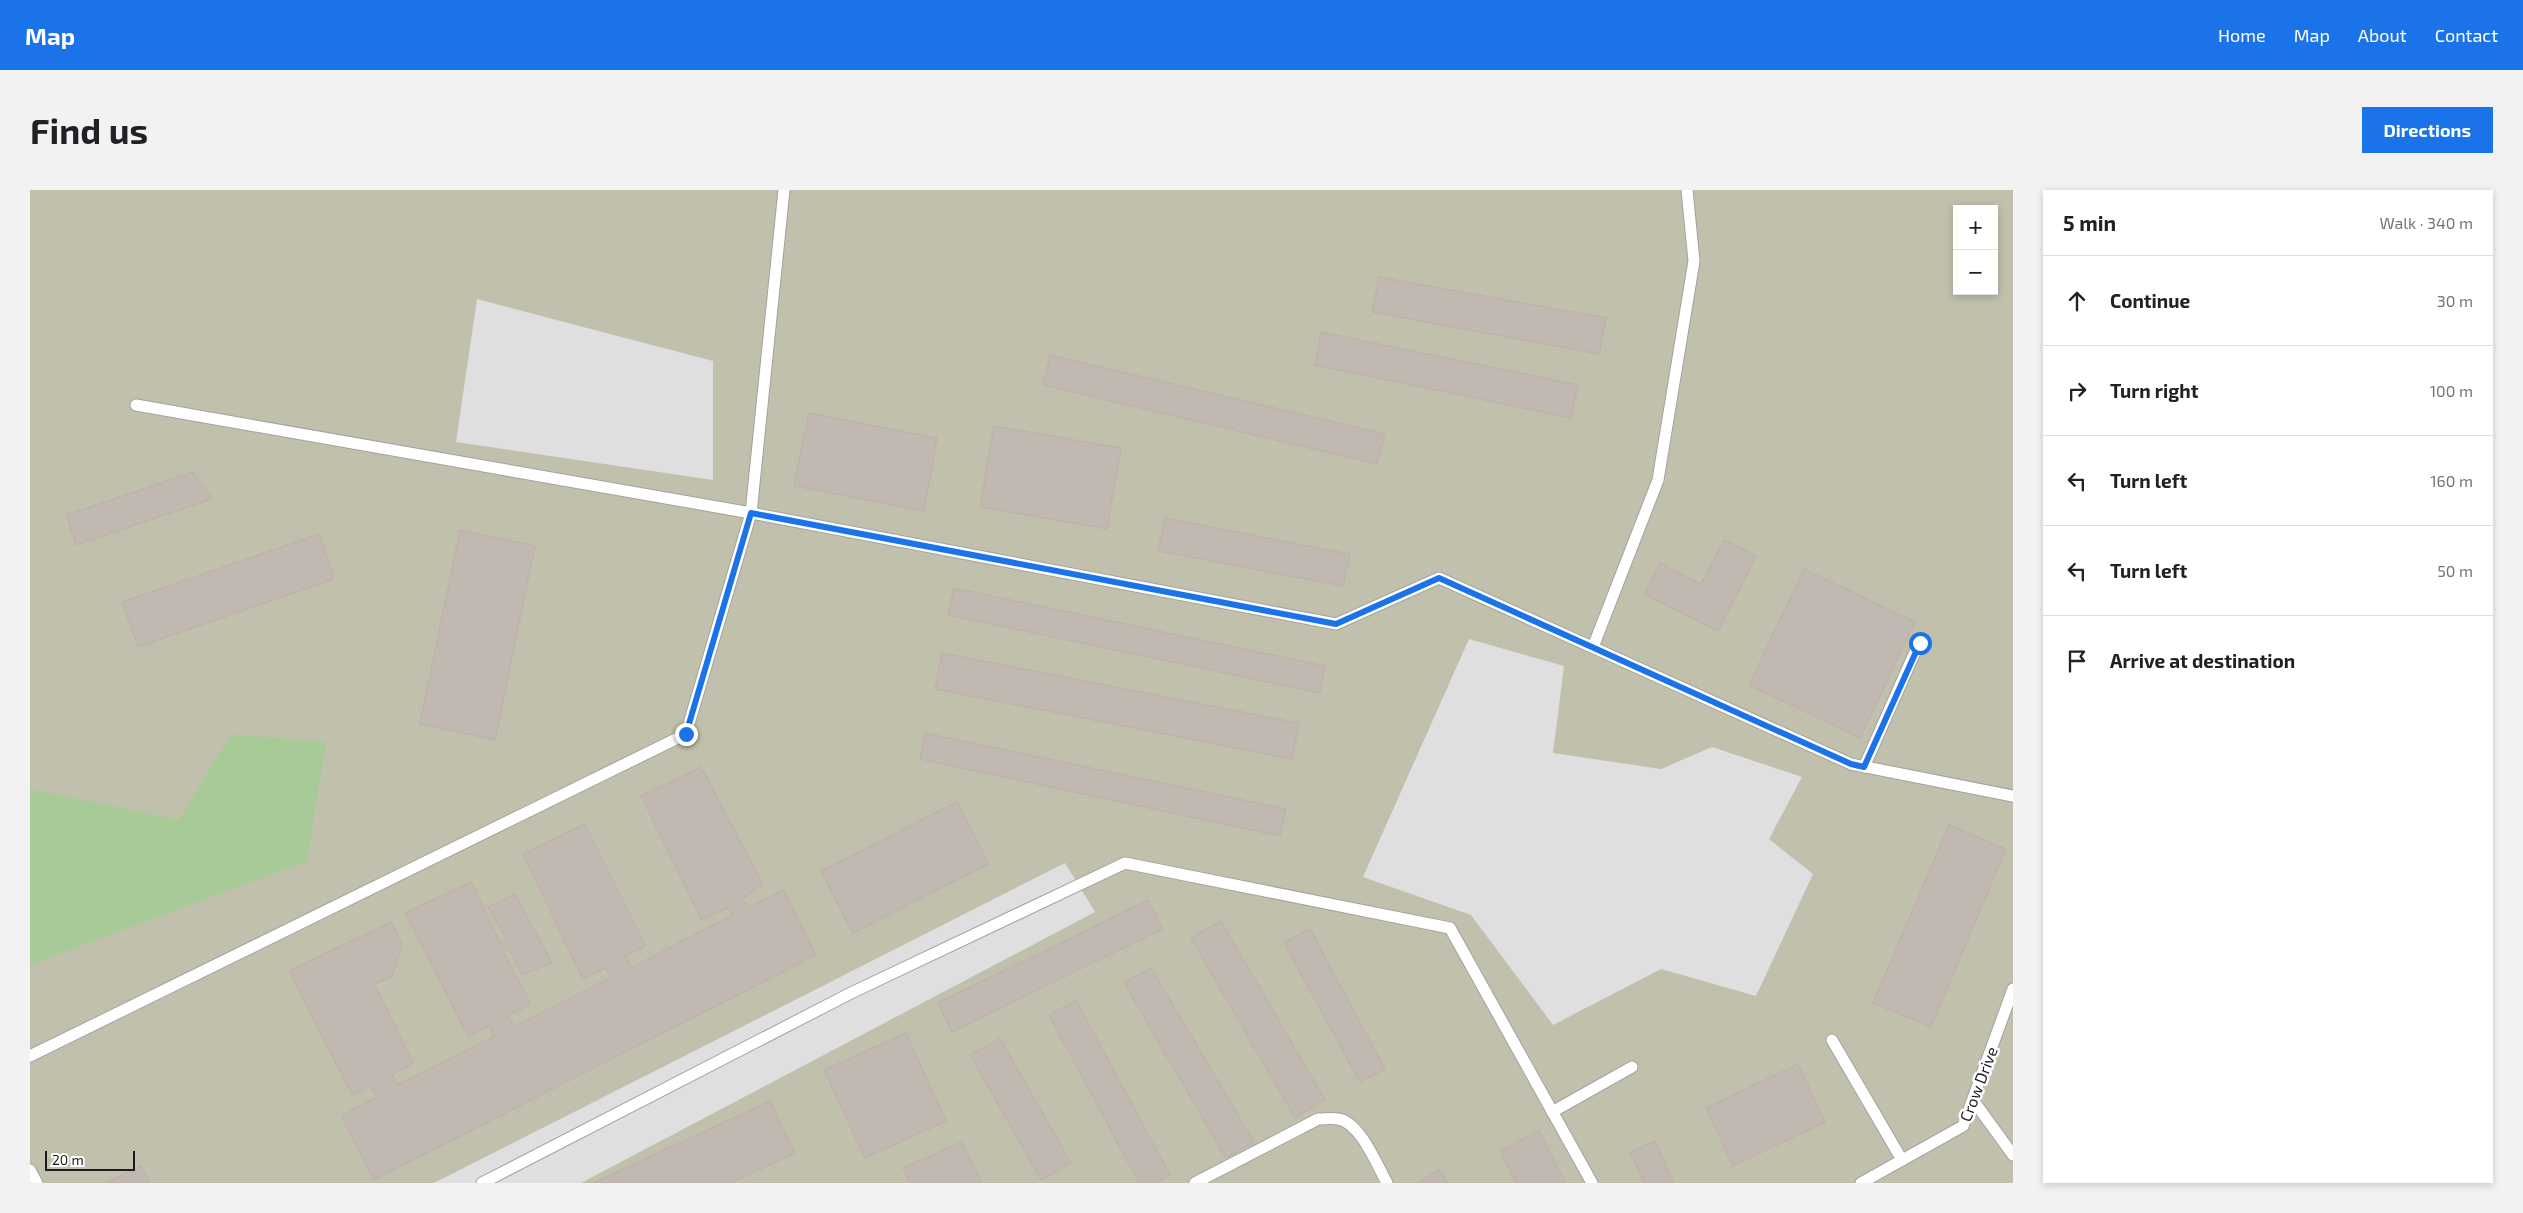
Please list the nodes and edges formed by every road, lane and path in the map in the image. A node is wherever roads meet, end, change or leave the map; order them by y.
1 (784, 190) edge
2 (1687, 190) edge
3 (136, 405) dead end
4 (751, 513) junction
5 (1920, 643) dead end
6 (1593, 647) junction
7 (1864, 767) junction
8 (2013, 796) edge
9 (2013, 989) edge
10 (1832, 1040) dead end
11 (30, 1056) edge
12 (1632, 1067) dead end
13 (1972, 1100) junction
14 (1552, 1112) junction
15 (2013, 1155) edge
16 (1902, 1160) junction
17 (30, 1170) edge
18 (37, 1183) edge
19 (482, 1183) edge
20 (1196, 1183) edge
21 (1388, 1183) edge
22 (1592, 1183) edge
23 (1861, 1183) edge

1 - 4 lane
2 - 6 lane
3 - 4 lane
4 - 6 lane
4 - 11 lane
5 - 7 lane
6 - 7 lane
7 - 8 lane
9 - 13 lane, Crow Drive
10 - 16 lane
12 - 14 lane
13 - 15 lane
13 - 16 lane, Crow Drive
14 - 19 lane
14 - 22 lane
16 - 23 lane, Crow Drive
17 - 18 lane
20 - 21 lane

